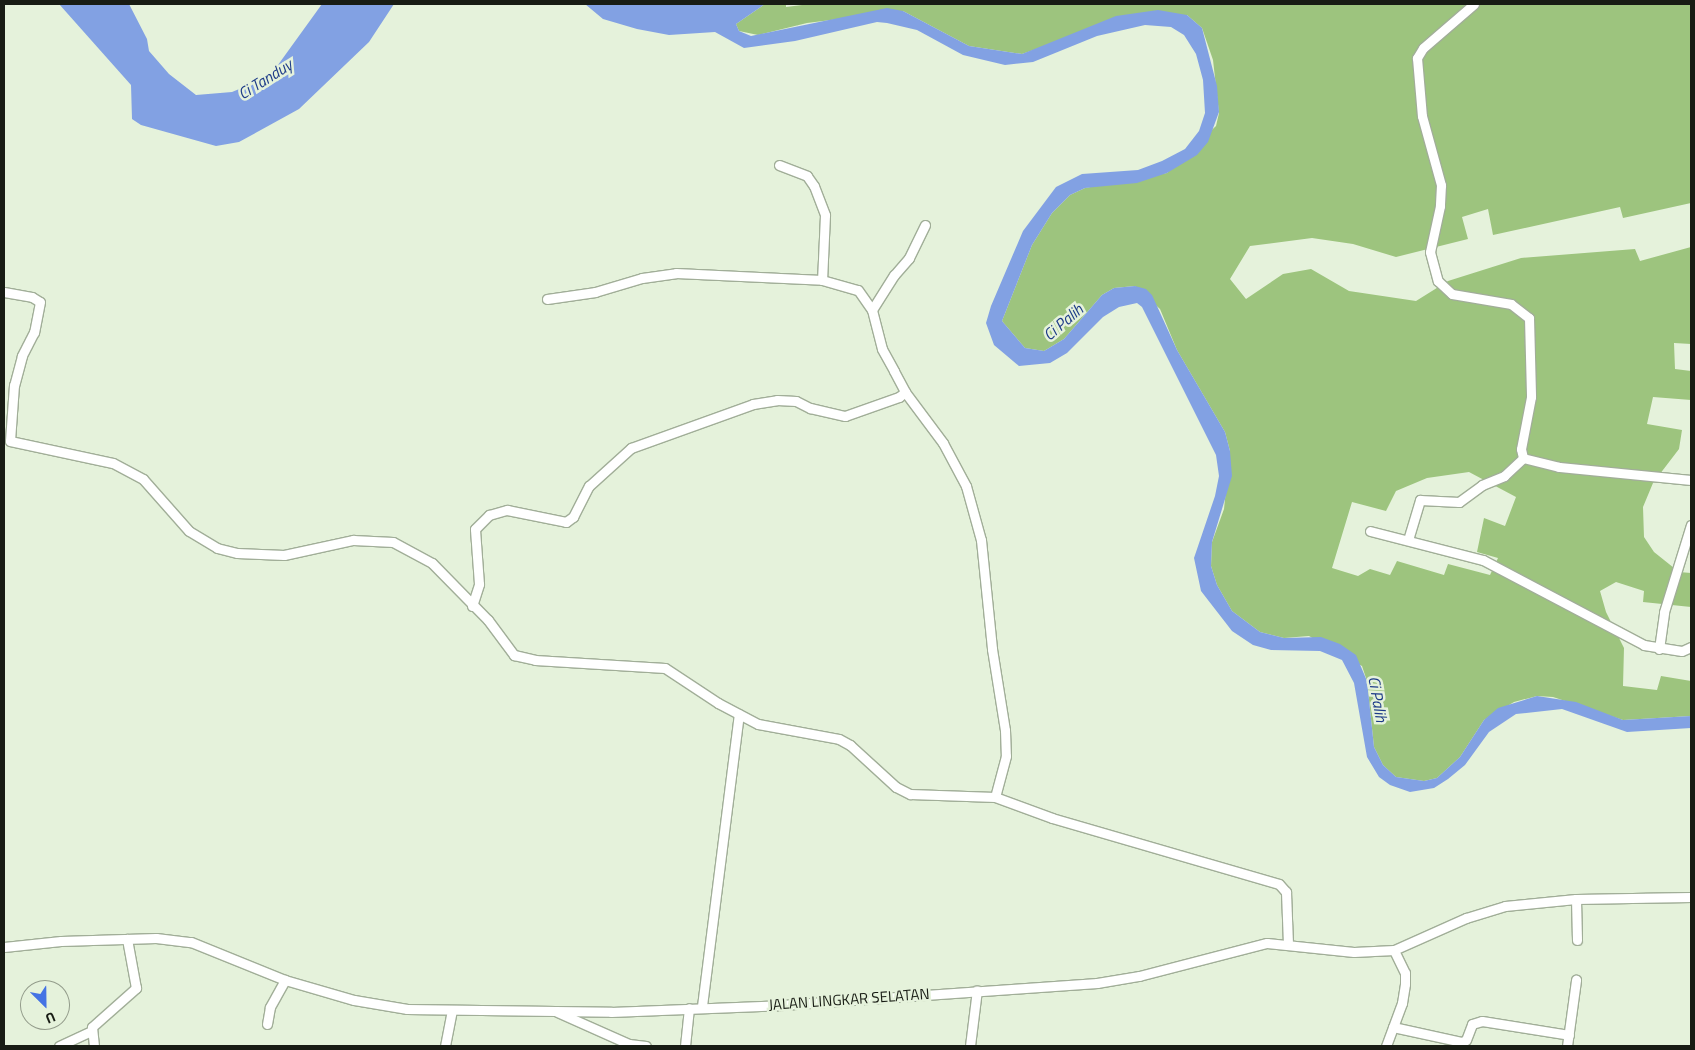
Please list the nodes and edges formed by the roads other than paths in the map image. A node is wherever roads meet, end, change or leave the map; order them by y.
1 (1474, 4) edge
2 (779, 165) dead end
3 (925, 225) dead end
4 (822, 280) junction
5 (4, 292) edge
6 (547, 299) dead end
7 (872, 310) junction
8 (905, 392) junction
9 (7, 441) edge
10 (1523, 458) junction
11 (1691, 480) edge
12 (1691, 525) edge
13 (1370, 531) dead end
14 (1408, 540) junction
15 (1682, 556) junction
16 (1691, 557) edge
17 (472, 606) junction
18 (1691, 647) edge
19 (1659, 649) junction
20 (739, 714) junction
21 (995, 797) junction
22 (1691, 897) edge
23 (1576, 899) junction
24 (127, 939) junction
25 (1577, 940) dead end
26 (1288, 943) junction
27 (4, 947) edge
28 (1394, 950) junction
29 (285, 980) junction
30 (1576, 980) dead end
31 (977, 990) junction
32 (702, 1006) junction
33 (689, 1008) junction
34 (452, 1011) junction
35 (556, 1012) junction
36 (267, 1024) dead end
37 (1393, 1027) junction
38 (91, 1031) junction
39 (1569, 1035) junction
40 (59, 1046) edge
41 (94, 1046) edge
42 (445, 1046) edge
43 (646, 1046) edge
44 (685, 1046) edge
45 (970, 1046) edge
46 (1386, 1046) edge
47 (1567, 1046) edge

1 - 10 street
2 - 4 street
3 - 7 street
4 - 6 street
4 - 7 street
5 - 9 street
7 - 8 street
8 - 17 street
8 - 21 street
9 - 17 street
10 - 11 street
10 - 14 street
12 - 15 street
13 - 14 street
14 - 19 street
15 - 16 street
15 - 19 street
17 - 20 street
18 - 19 street
20 - 21 street
20 - 32 street
21 - 26 street
22 - 23 street, JALAN LINGKAR SELATAN
23 - 25 street
23 - 28 street, JALAN LINGKAR SELATAN
24 - 27 street, JALAN LINGKAR SELATAN
24 - 29 street, JALAN LINGKAR SELATAN
24 - 38 street
26 - 28 street, JALAN LINGKAR SELATAN
26 - 31 street, JALAN LINGKAR SELATAN
28 - 37 street
29 - 34 street, JALAN LINGKAR SELATAN
29 - 36 street
30 - 39 street
31 - 32 street, JALAN LINGKAR SELATAN
31 - 45 street
32 - 33 street, JALAN LINGKAR SELATAN
33 - 35 street, JALAN LINGKAR SELATAN
33 - 44 street
34 - 35 street, JALAN LINGKAR SELATAN
34 - 42 street
35 - 43 street
37 - 39 street
37 - 46 street
38 - 40 street
38 - 41 street
39 - 47 street

